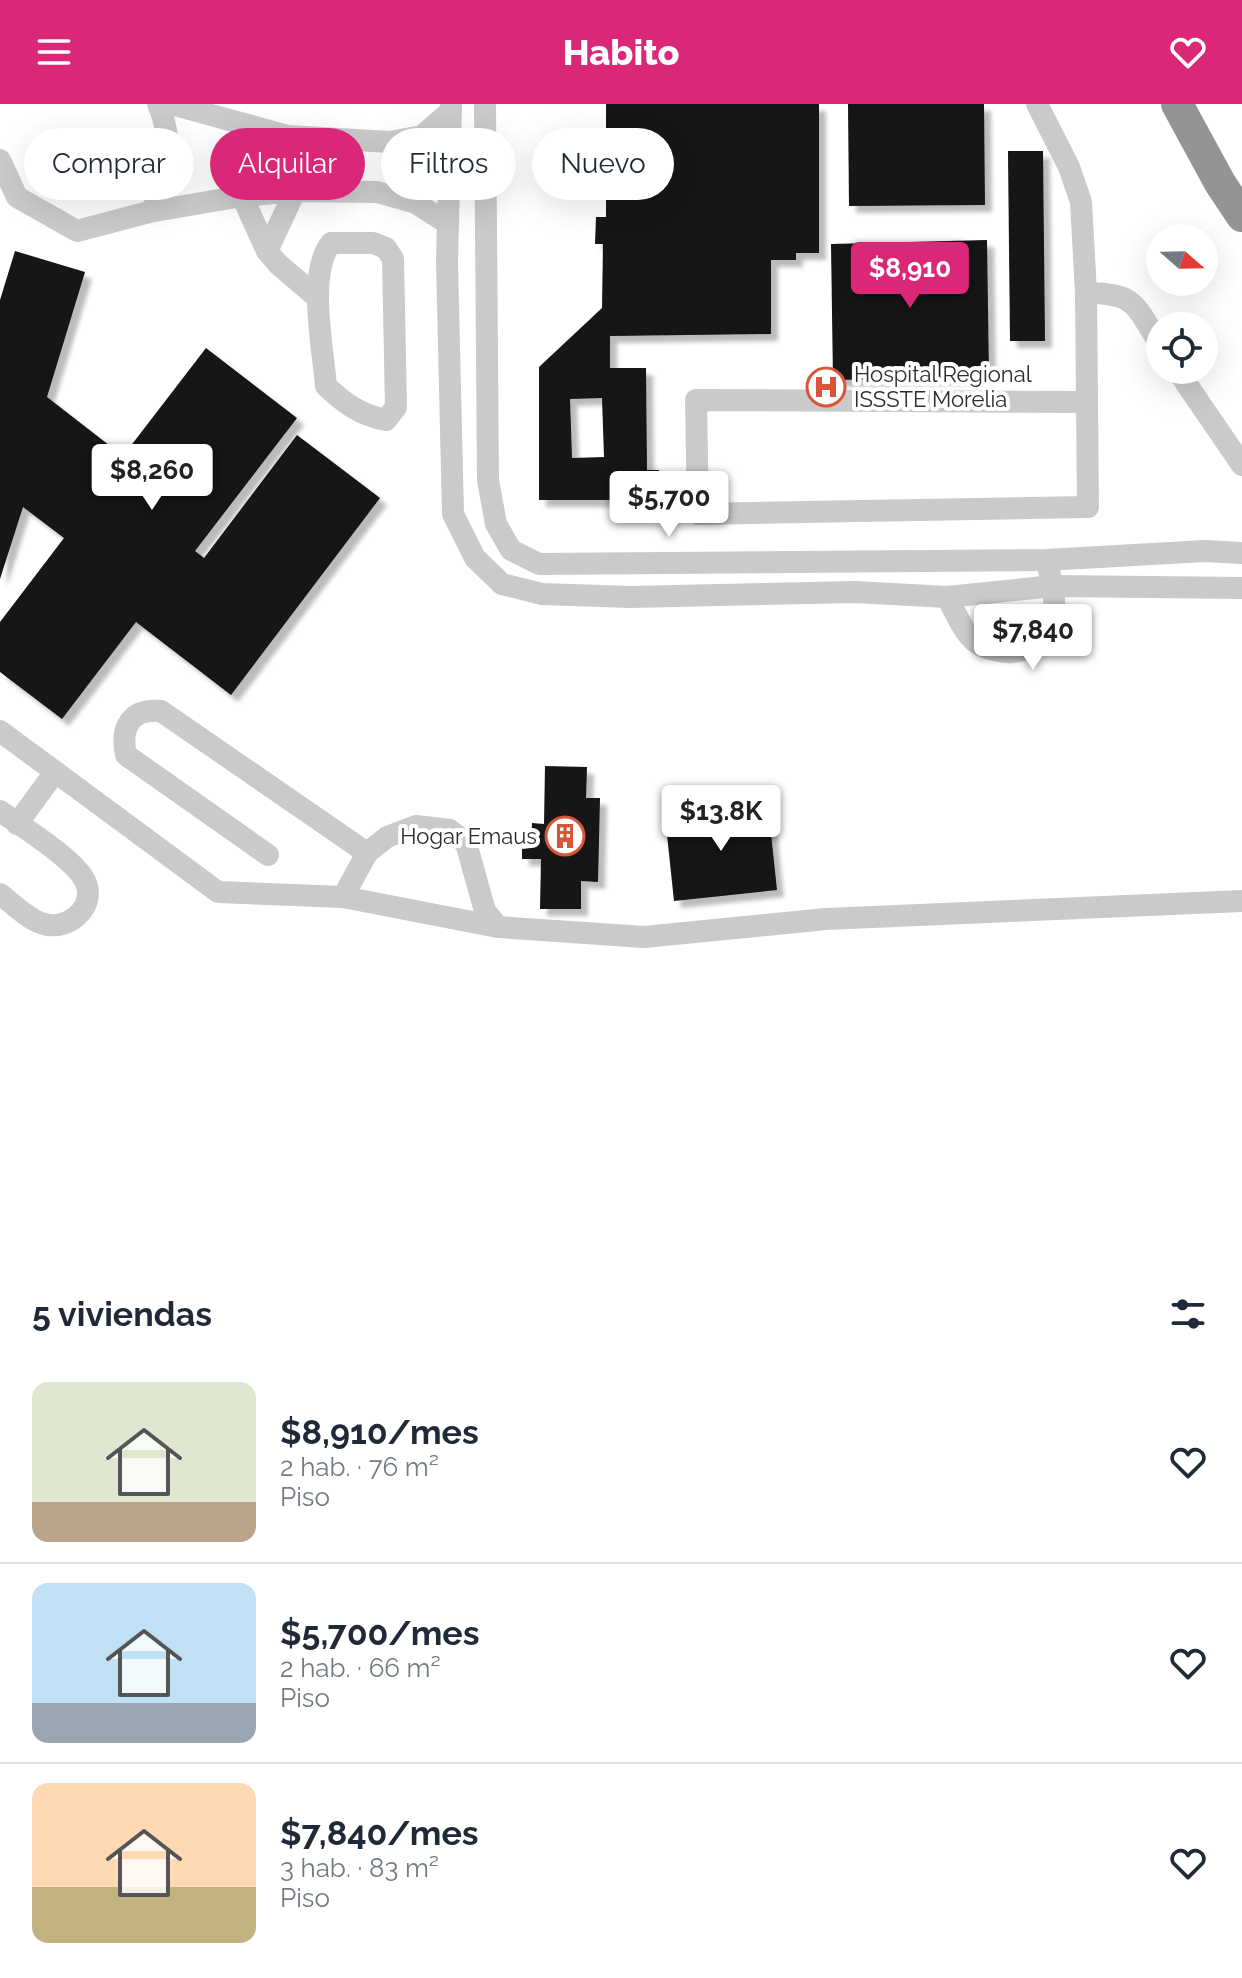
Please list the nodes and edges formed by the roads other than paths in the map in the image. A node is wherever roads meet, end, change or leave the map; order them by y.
1 (158, 104) edge
2 (171, 104) edge
3 (485, 104) edge
4 (1037, 104) edge
5 (1177, 104) edge
6 (451, 107) edge
7 (0, 160) edge
8 (365, 192) edge
9 (8, 200) edge
10 (219, 200) edge
11 (244, 200) edge
12 (291, 200) edge
13 (149, 212) junction
14 (1242, 216) edge
15 (447, 223) junction
16 (267, 251) junction
17 (1086, 293) junction
18 (318, 298) junction
19 (1146, 324) edge
20 (1187, 384) edge
21 (1086, 402) junction
22 (1242, 465) edge
23 (1242, 553) edge
24 (1046, 560) junction
25 (1054, 586) junction
26 (1242, 588) edge
27 (947, 597) junction
28 (0, 731) edge
29 (55, 772) junction
30 (9, 817) edge
31 (367, 853) junction
32 (268, 855) dead end
33 (0, 894) edge
34 (343, 897) junction
35 (1242, 901) edge
36 (498, 927) junction

1 - 13 street
2 - 6 street
3 - 24 street
4 - 17 street
5 - 14 highway
6 - 15 street
7 - 9 street
8 - 15 street
9 - 13 street
10 - 13 street
11 - 16 street
12 - 16 street
15 - 27 street
16 - 18 street
17 - 19 street
17 - 21 street
18 - 18 street
20 - 22 street
21 - 21 street
23 - 24 street
24 - 25 street
25 - 26 street
25 - 27 street
25 - 27 street
28 - 29 street
29 - 30 street
29 - 34 street
30 - 33 street
31 - 32 street
31 - 34 street
31 - 36 street
34 - 36 street
35 - 36 street

